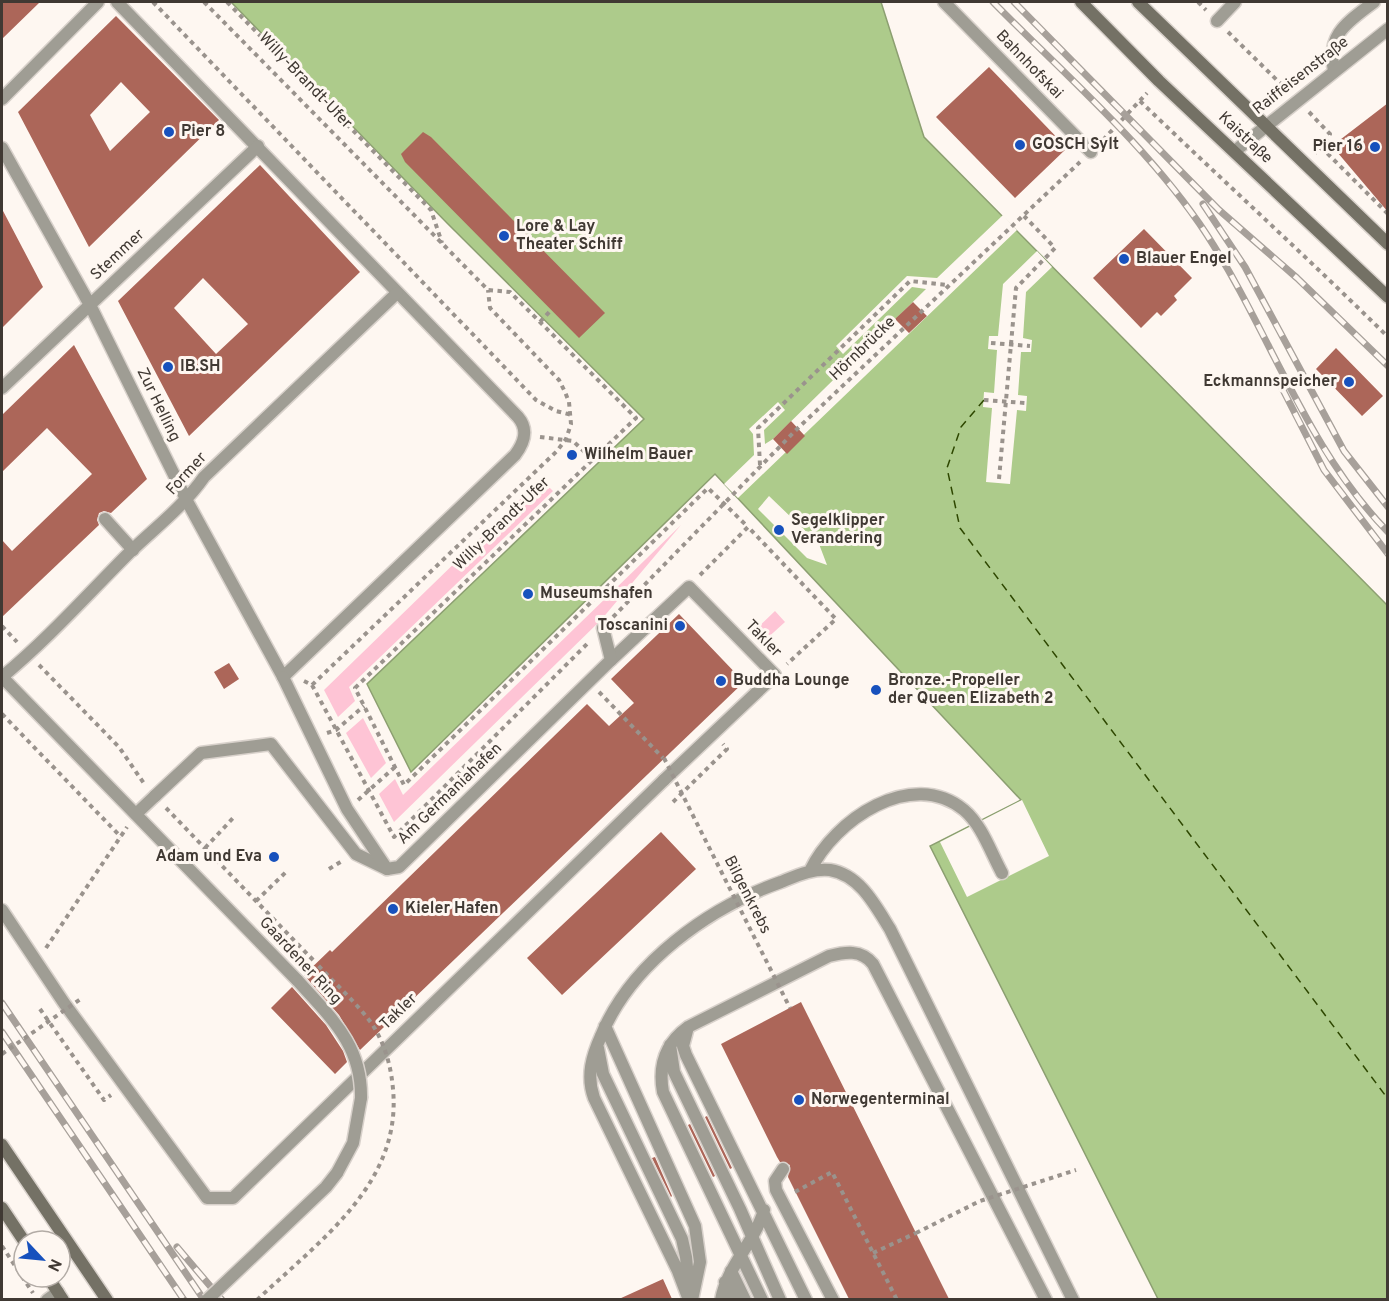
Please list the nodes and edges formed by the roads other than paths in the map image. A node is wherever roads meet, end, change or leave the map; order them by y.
1 (99, 2) edge
2 (117, 2) edge
3 (944, 2) edge
4 (1081, 2) edge
5 (1141, 2) edge
6 (1235, 2) edge
7 (1374, 2) edge
8 (1216, 21) road end
9 (1388, 29) edge
10 (1334, 71) junction
11 (2, 99) edge
12 (1265, 125) junction
13 (258, 146) junction
14 (2, 148) edge
15 (1091, 152) road end
16 (1235, 152) junction
17 (1388, 244) edge
18 (397, 293) junction
19 (1388, 297) edge
20 (90, 305) junction
21 (2, 388) edge
22 (188, 501) junction
23 (105, 519) dead end
24 (133, 550) junction
25 (689, 586) joint
26 (603, 628) road end
27 (611, 660) junction
28 (2, 677) edge
29 (283, 677) junction
30 (136, 814) junction
31 (387, 869) junction
32 (810, 871) junction
33 (1002, 873) dead end
34 (2, 910) edge
35 (605, 1026) junction
36 (688, 1027) junction
37 (670, 1043) junction
38 (597, 1044) junction
39 (2, 1145) edge
40 (783, 1169) dead end
41 (2, 1208) edge
42 (16, 1229) edge
43 (748, 1241) junction
44 (723, 1293) edge
45 (60, 1296) edge
46 (47, 1299) edge
47 (107, 1299) edge
48 (207, 1299) edge
49 (690, 1299) edge
50 (733, 1299) edge
51 (745, 1299) edge
52 (754, 1299) edge
53 (762, 1299) edge
54 (771, 1299) edge
55 (780, 1299) edge
56 (789, 1299) edge
57 (798, 1299) edge
58 (806, 1299) edge
59 (833, 1299) edge
60 (1046, 1299) edge
61 (1073, 1299) edge

1 - 11 street
2 - 13 street
3 - 15 street, Bahnhofskai
4 - 16 main road, Kaistraße
5 - 12 main road, Kaistraße
6 - 8 street
7 - 10 street
9 - 10 street, Raiffeisenstraße
10 - 12 street, Raiffeisenstraße
12 - 16 street, Raiffeisenstraße
12 - 17 main road, Kaistraße
13 - 18 street
13 - 20 street, Stemmer
14 - 20 street, Zur Helling
16 - 19 main road, Kaistraße
18 - 22 street, Former
18 - 29 street
20 - 21 street, Stemmer
20 - 22 street, Zur Helling
22 - 24 street, Former
22 - 29 street, Zur Helling
23 - 24 street
24 - 28 street, Former
25 - 27 street, Am Germaniahafen
25 - 34 street, Takler
26 - 27 street
27 - 31 street, Am Germaniahafen
28 - 30 street, Gaardener Ring
29 - 31 street, Am Germaniahafen
30 - 31 street
30 - 48 street, Gaardener Ring, bridge
32 - 33 street
32 - 35 street
32 - 61 street
35 - 38 street
35 - 49 street
36 - 37 street
36 - 43 street
36 - 60 street
37 - 43 street
37 - 43 street
38 - 49 street
38 - 49 street
39 - 47 main road
40 - 59 street
41 - 42 main road
43 - 44 street
43 - 51 street
43 - 52 street
43 - 53 street
43 - 54 street
43 - 55 street
43 - 56 street
43 - 57 street
43 - 58 street
44 - 50 street
45 - 46 street

